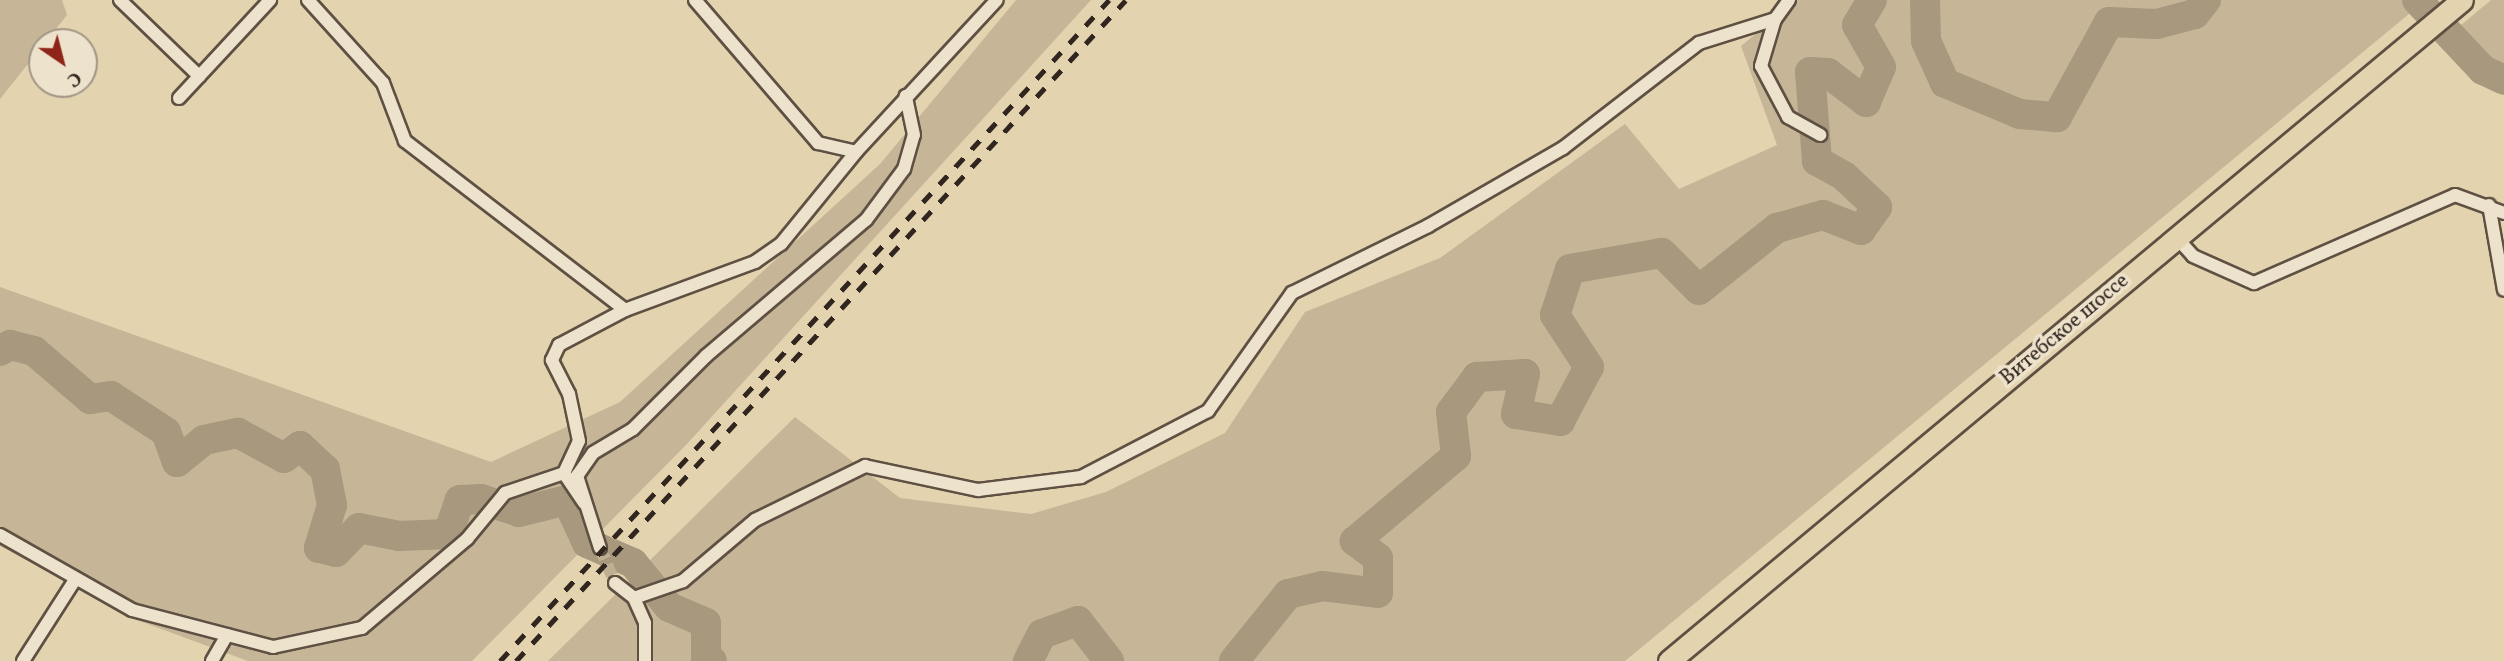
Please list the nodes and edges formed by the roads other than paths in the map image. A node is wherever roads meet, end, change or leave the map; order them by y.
1 (120, 0) edge
2 (270, 0) edge
3 (308, 0) edge
4 (695, 0) edge
5 (997, 0) edge
6 (1789, 0) edge
7 (2462, 0) edge
8 (1775, 19) junction
9 (200, 76) junction
10 (906, 96) junction
11 (179, 98) dead end
12 (1821, 135) dead end
13 (856, 152) junction
14 (2489, 205) junction
15 (2504, 213) edge
16 (2176, 237) junction
17 (2504, 290) edge
18 (625, 310) junction
19 (564, 473) junction
20 (586, 505) junction
21 (0, 535) edge
22 (600, 548) tunnel mouth
23 (76, 578) junction
24 (615, 583) tunnel mouth
25 (634, 598) junction
26 (227, 635) junction
27 (23, 661) edge
28 (212, 661) edge
29 (645, 661) edge
30 (1669, 661) edge

1 - 9 street
2 - 9 street
3 - 18 street
4 - 13 street
5 - 10 street
6 - 8 street
7 - 16 main road, Витебское шоссе
8 - 12 street
8 - 25 street
9 - 11 street
10 - 13 street
10 - 20 street
13 - 18 street
14 - 15 street
14 - 16 street
14 - 17 street
16 - 30 main road, Витебское шоссе
18 - 19 street
19 - 20 street
19 - 26 street
20 - 22 street
21 - 23 street
23 - 26 street
23 - 27 street
24 - 25 street
25 - 29 street
26 - 28 street

